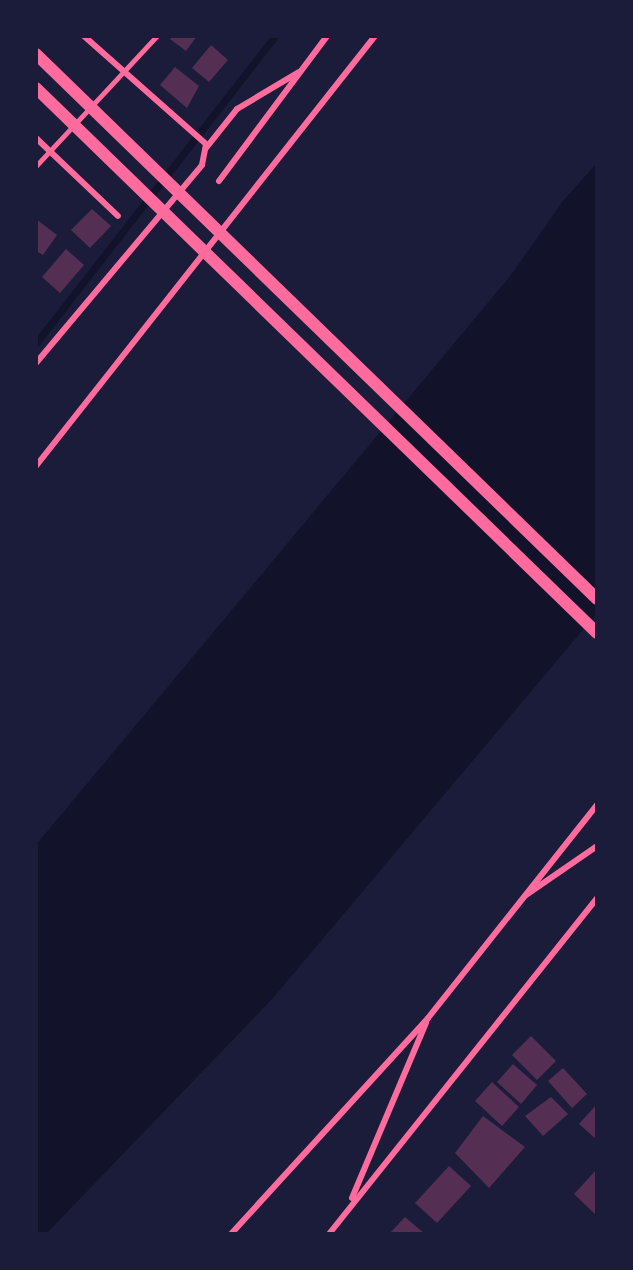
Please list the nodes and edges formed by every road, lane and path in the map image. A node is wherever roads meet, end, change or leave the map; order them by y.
1 (84, 36) edge
2 (158, 36) edge
3 (327, 36) edge
4 (375, 36) edge
5 (36, 54) edge
6 (302, 70) junction
7 (124, 73) junction
8 (38, 90) edge
9 (36, 138) edge
10 (205, 149) junction
11 (50, 152) junction
12 (36, 166) edge
13 (219, 182) dead end
14 (118, 216) dead end
15 (36, 348) edge
16 (44, 353) junction
17 (36, 363) edge
18 (36, 466) edge
19 (597, 599) edge
20 (597, 633) edge
21 (597, 805) edge
22 (597, 846) edge
23 (597, 898) edge
24 (520, 899) junction
25 (428, 1018) junction
26 (348, 1207) junction
27 (231, 1234) edge
28 (329, 1234) edge

1 - 7 street
2 - 7 lane
3 - 6 street
4 - 18 street
5 - 19 main road
6 - 10 street
6 - 13 street
7 - 10 street
7 - 11 lane
8 - 20 main road
9 - 11 street
10 - 16 street
11 - 12 lane
11 - 14 street
15 - 16 street
16 - 17 street
21 - 24 street
22 - 24 street
23 - 26 street
24 - 25 street
25 - 26 street
25 - 27 street
26 - 28 street

